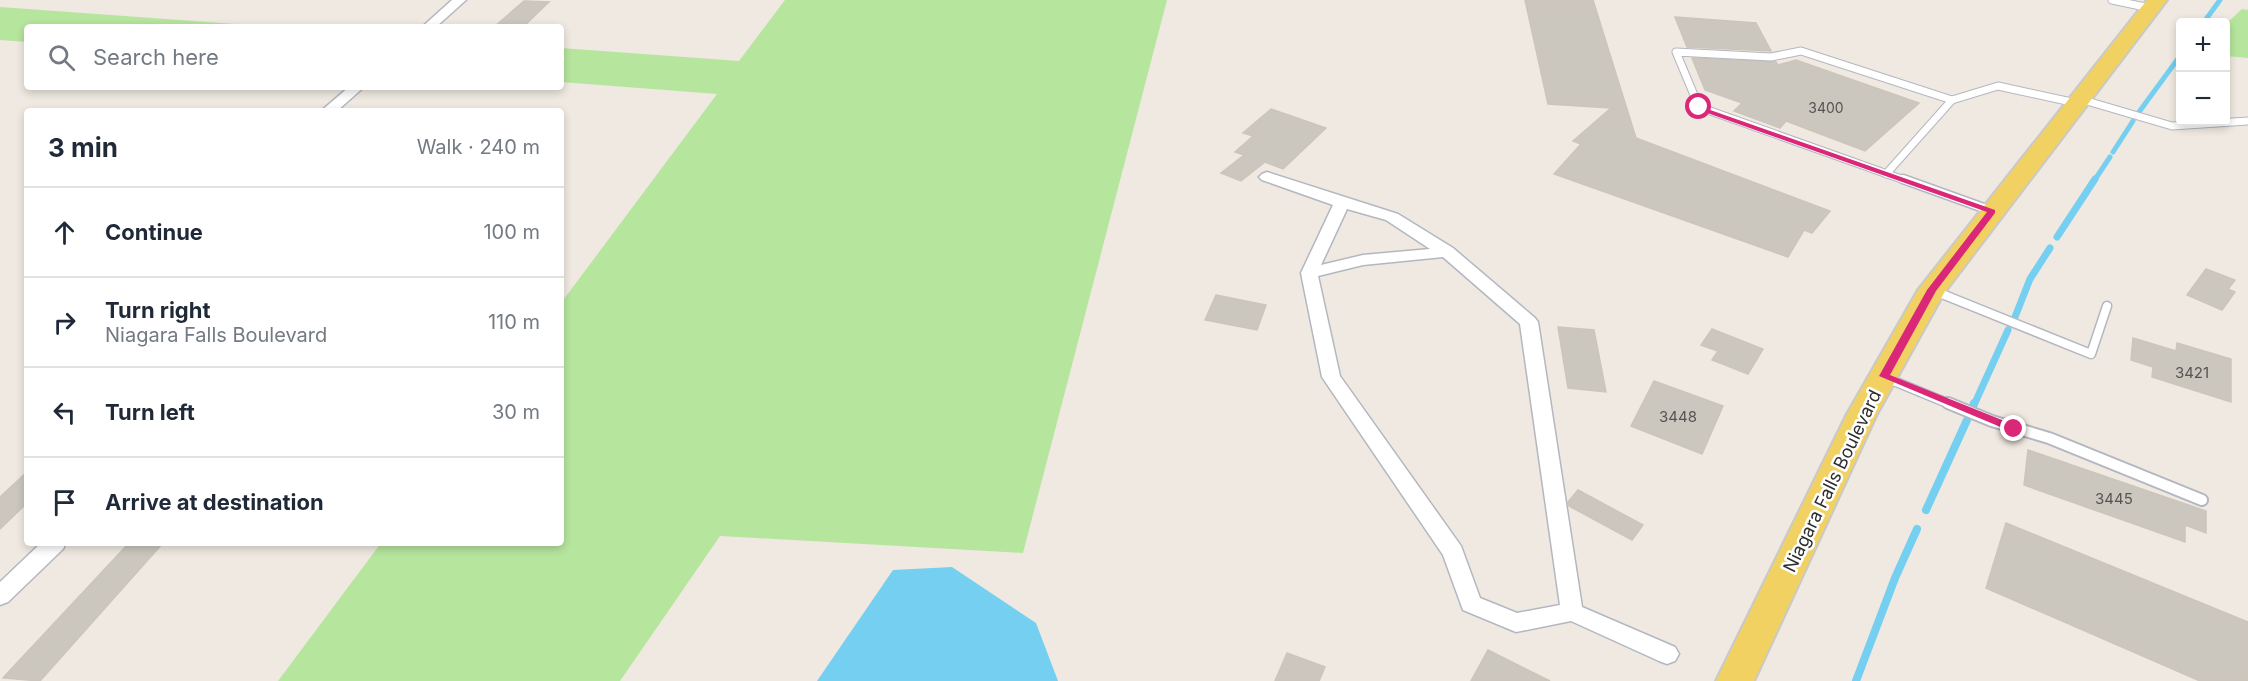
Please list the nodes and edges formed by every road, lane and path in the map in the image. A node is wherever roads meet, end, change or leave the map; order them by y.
1 (460, 0) edge
2 (2112, 0) edge
3 (2154, 4) edge
4 (432, 24) edge
5 (353, 90) edge
6 (1952, 100) junction
7 (2078, 101) junction
8 (332, 108) edge
9 (2248, 121) edge
10 (1886, 174) junction
11 (1267, 177) dead end
12 (1342, 203) junction
13 (1992, 211) junction
14 (1447, 252) junction
15 (1309, 273) junction
16 (1932, 290) junction
17 (2107, 306) dead end
18 (1884, 376) junction
19 (2202, 500) dead end
20 (52, 546) edge
21 (0, 597) edge
22 (1572, 612) junction
23 (1667, 654) dead end
24 (1735, 681) edge

1 - 4 street
2 - 3 lane
3 - 7 main road, Niagara Falls Boulevard
5 - 8 street
6 - 7 lane
6 - 10 lane
6 - 10 lane
7 - 9 lane
7 - 13 main road, Niagara Falls Boulevard
10 - 13 lane
11 - 12 street
12 - 14 street
12 - 15 street
13 - 16 main road, Niagara Falls Boulevard
14 - 15 street
14 - 22 street
15 - 22 street
16 - 17 lane
16 - 18 main road, Niagara Falls Boulevard
18 - 19 lane
18 - 24 main road, Niagara Falls Boulevard
20 - 21 street
22 - 23 street

